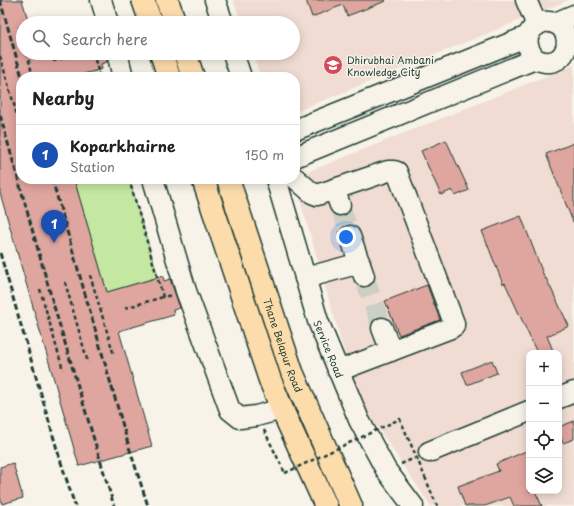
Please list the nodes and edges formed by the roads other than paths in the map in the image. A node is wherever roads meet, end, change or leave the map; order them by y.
1 (101, 0) edge
2 (139, 0) edge
3 (143, 0) edge
4 (215, 0) edge
5 (526, 0) edge
6 (574, 15) edge
7 (106, 16) edge
8 (147, 16) edge
9 (148, 16) edge
10 (221, 16) edge
11 (540, 28) junction
12 (571, 43) edge
13 (535, 59) junction
14 (118, 60) edge
15 (163, 60) edge
16 (187, 60) edge
17 (236, 60) edge
18 (122, 72) edge
19 (167, 72) edge
20 (191, 72) edge
21 (240, 72) edge
22 (300, 128) edge
23 (300, 155) edge
24 (300, 182) edge
25 (154, 184) edge
26 (205, 184) edge
27 (234, 184) edge
28 (277, 184) edge
29 (350, 236) tunnel mouth
30 (305, 278) junction
31 (382, 328) tunnel mouth
32 (390, 351) junction
33 (338, 371) junction
34 (574, 392) edge
35 (562, 397) edge
36 (282, 409) junction
37 (526, 412) edge
38 (430, 452) road end
39 (326, 506) edge
40 (351, 506) edge
41 (413, 506) edge

1 - 7 street
2 - 8 main road
3 - 9 main road
4 - 10 street
5 - 11 street
6 - 11 street
11 - 12 street
11 - 13 street
11 - 22 street
12 - 13 street
13 - 23 street
14 - 18 street
15 - 19 main road
16 - 20 main road
17 - 21 street
24 - 32 street
25 - 36 street
26 - 36 main road
27 - 40 main road, Thane Belapur Road
28 - 30 street, Service Road
29 - 30 street
30 - 33 street, Service Road
31 - 32 street
32 - 33 street
33 - 41 street, Service Road
34 - 35 street
36 - 39 main road
37 - 38 street

